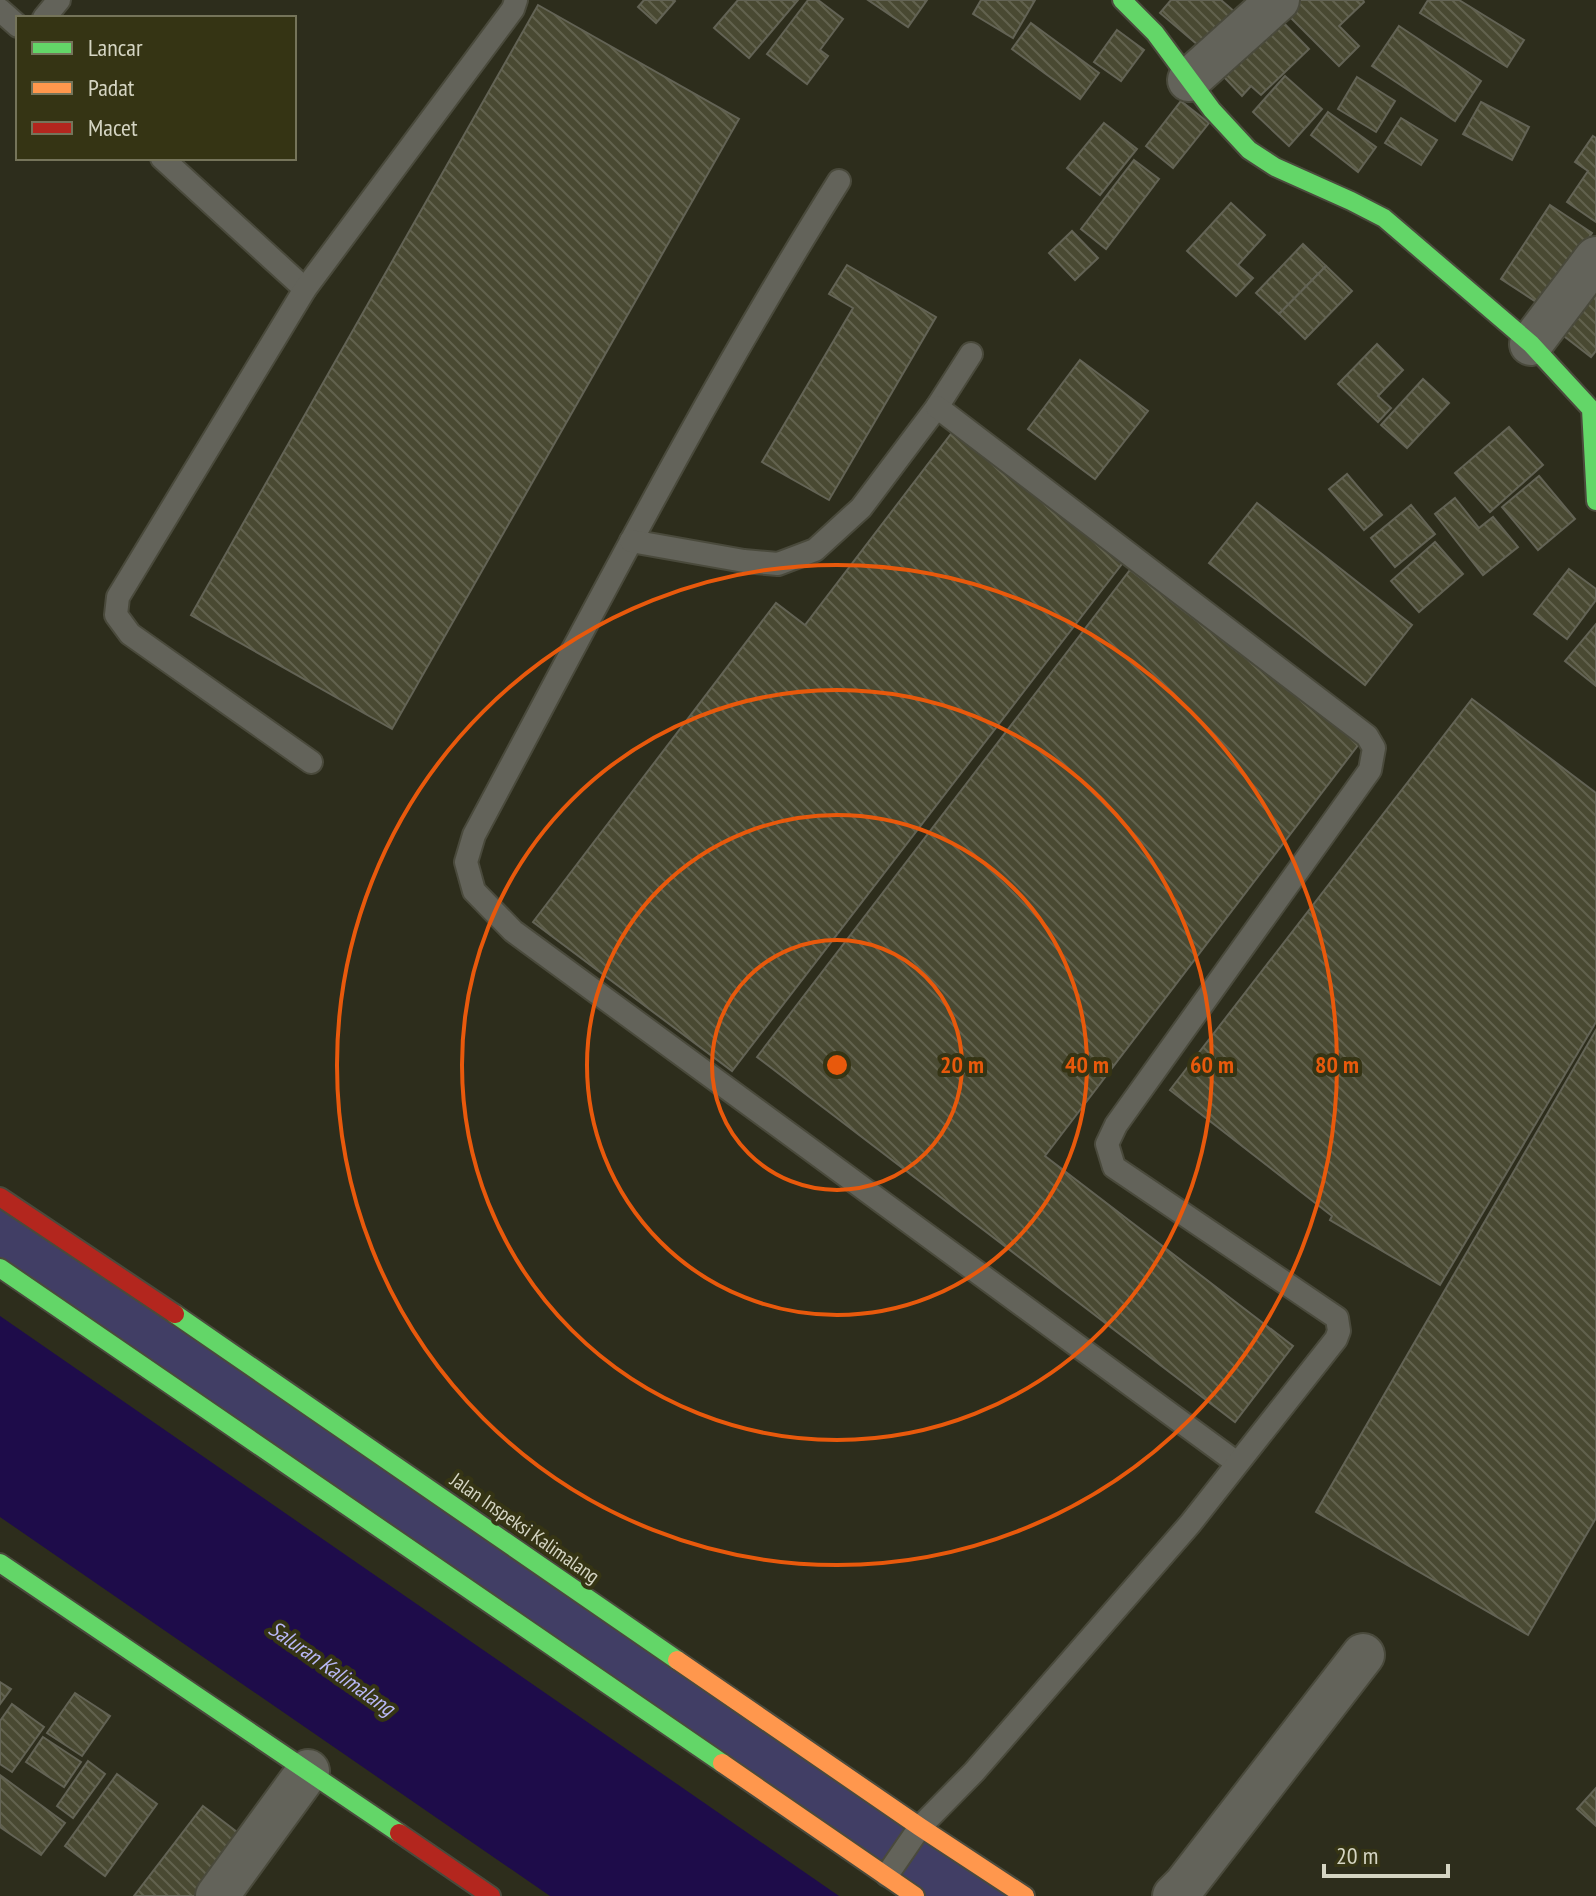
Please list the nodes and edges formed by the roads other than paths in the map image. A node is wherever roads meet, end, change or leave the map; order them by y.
1 (59, 0) edge
2 (516, 0) edge
3 (1122, 0) edge
4 (1278, 0) edge
5 (0, 10) edge
6 (46, 16) edge
7 (16, 24) edge
8 (1189, 80) junction
9 (164, 160) edge
10 (839, 181) dead end
11 (1596, 258) edge
12 (305, 289) junction
13 (1531, 344) junction
14 (971, 354) dead end
15 (1593, 405) edge
16 (937, 407) junction
17 (1596, 501) edge
18 (631, 541) junction
19 (311, 762) dead end
20 (0, 1197) edge
21 (0, 1268) edge
22 (1237, 1463) junction
23 (0, 1563) edge
24 (1363, 1655) dead end
25 (308, 1771) junction
26 (920, 1827) junction
27 (887, 1875) junction
28 (217, 1896) edge
29 (491, 1896) edge
30 (915, 1896) edge
31 (1025, 1896) edge
32 (1174, 1896) edge

1 - 6 lane
2 - 12 lane
3 - 8 main road
4 - 8 street
5 - 7 lane
8 - 13 main road
9 - 12 lane
10 - 18 lane
11 - 13 street
12 - 19 lane
13 - 15 main road
14 - 16 lane
15 - 17 main road
16 - 18 lane
16 - 22 lane
18 - 22 lane
20 - 26 main road, Jalan Inspeksi Kalimalang
21 - 27 main road
22 - 26 lane
23 - 25 main road
24 - 32 street
25 - 28 street
25 - 29 main road
26 - 27 lane
26 - 31 main road, Jalan Inspeksi Kalimalang
27 - 30 main road

